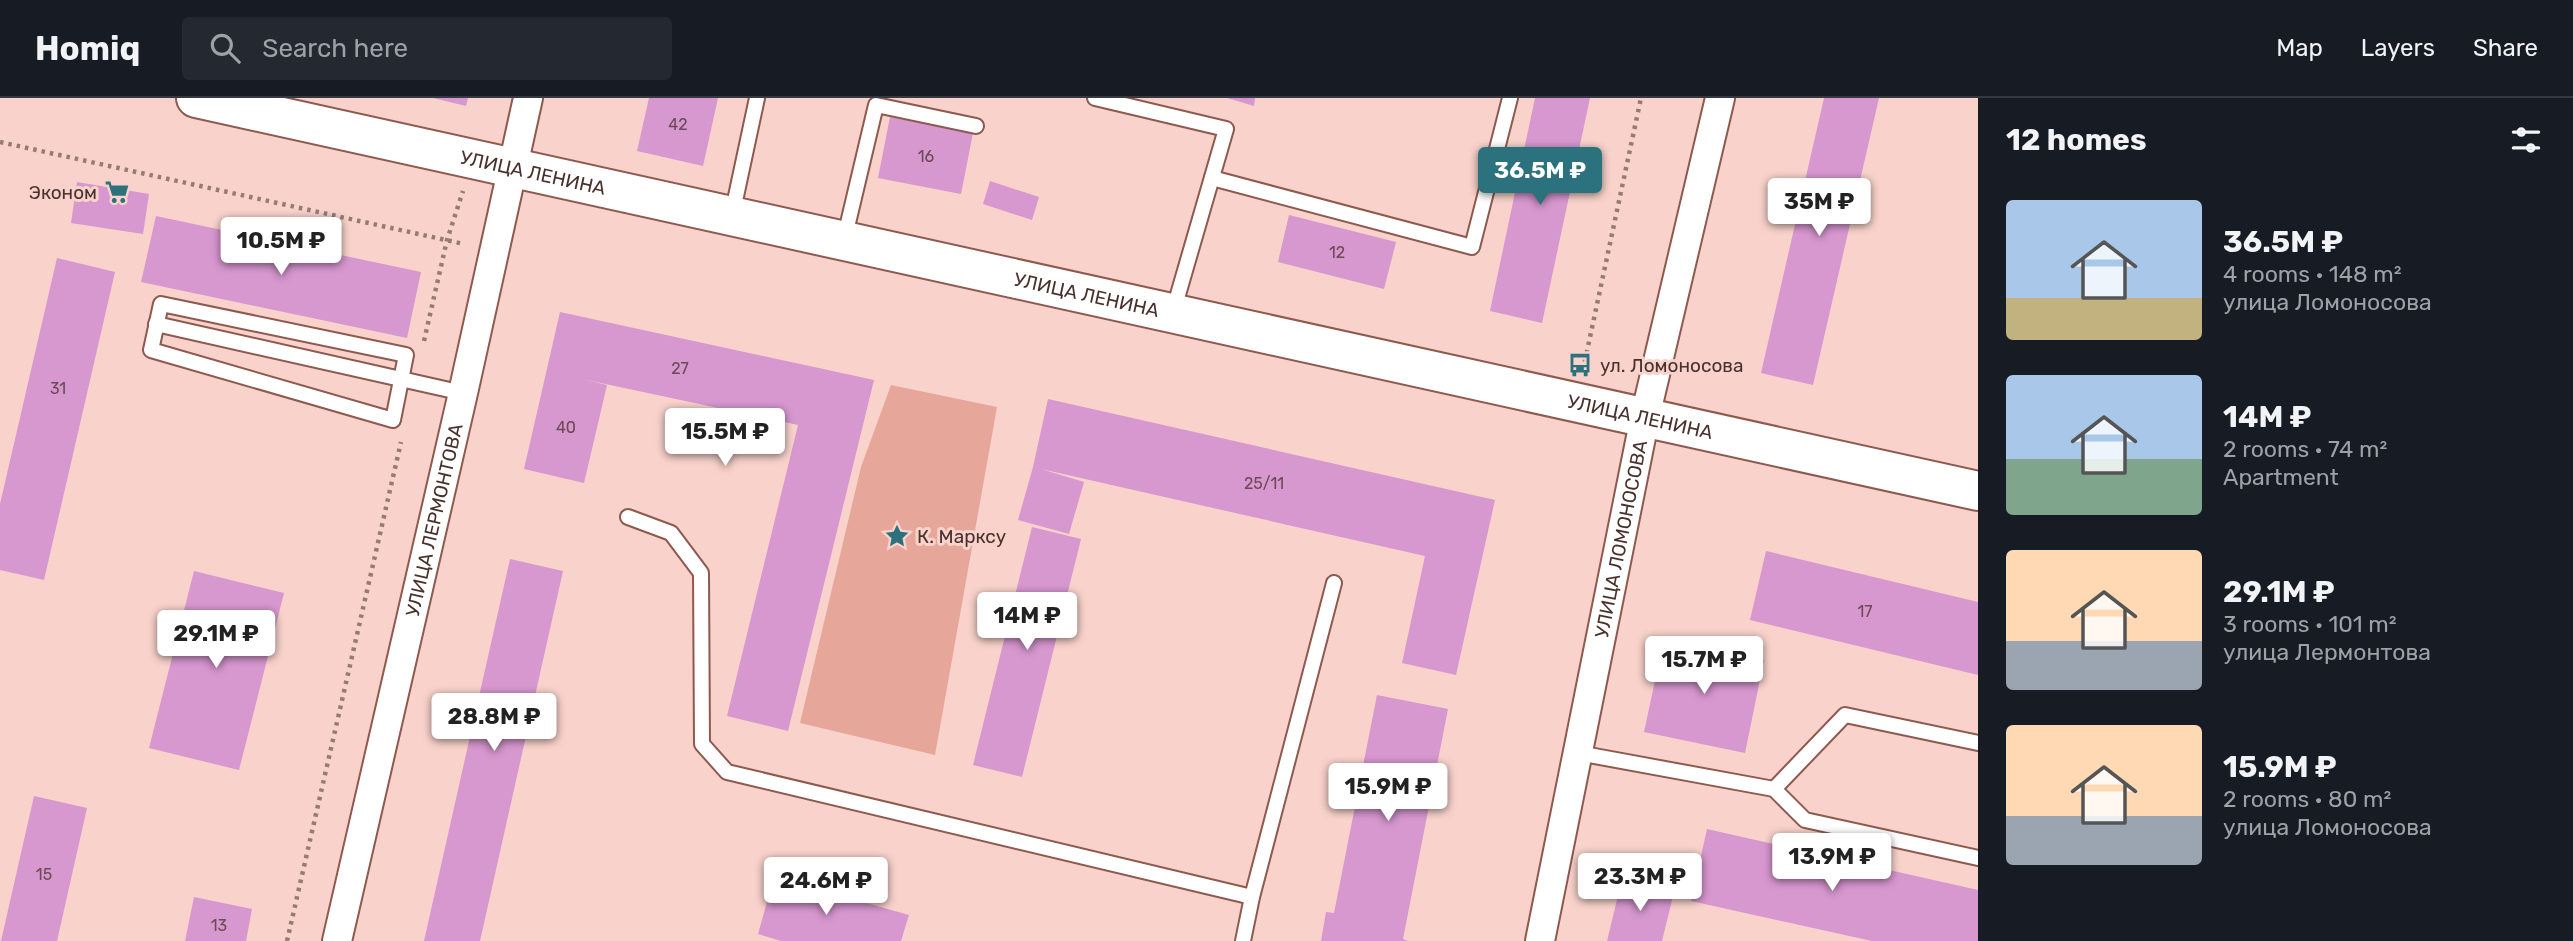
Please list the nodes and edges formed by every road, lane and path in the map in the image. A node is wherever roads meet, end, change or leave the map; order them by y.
1 (196, 98) edge
2 (528, 98) edge
3 (757, 98) edge
4 (1095, 98) edge
5 (1510, 98) edge
6 (1641, 98) edge
7 (1720, 98) edge
8 (976, 126) dead end
9 (0, 142) edge
10 (474, 160) junction
11 (512, 169) junction
12 (1212, 178) junction
13 (732, 215) junction
14 (446, 240) junction
15 (844, 242) junction
16 (494, 251) junction
17 (1173, 314) junction
18 (156, 324) junction
19 (408, 380) junction
20 (463, 393) junction
21 (1577, 402) junction
22 (1645, 417) junction
23 (402, 435) dead end
24 (1978, 491) edge
25 (628, 517) dead end
26 (1334, 583) dead end
27 (1978, 743) edge
28 (1578, 753) junction
29 (1774, 789) junction
30 (1978, 859) edge
31 (1252, 897) junction
32 (287, 941) edge
33 (337, 941) edge
34 (1243, 941) edge
35 (1540, 941) edge

1 - 10 main road, УЛИЦА ЛЕНИНА
2 - 11 street, УЛИЦА ЛЕРМОНТОВА
3 - 13 lane
4 - 12 lane
5 - 12 lane
6 - 21 path
7 - 22 street, УЛИЦА ЛОМОНОСОВА
8 - 15 lane
9 - 14 path
10 - 11 main road, УЛИЦА ЛЕНИНА
10 - 14 path
11 - 13 main road, УЛИЦА ЛЕНИНА
11 - 16 street, УЛИЦА ЛЕРМОНТОВА
12 - 17 lane
13 - 15 main road, УЛИЦА ЛЕНИНА
14 - 16 path
14 - 19 path
15 - 17 main road, УЛИЦА ЛЕНИНА
16 - 20 street, УЛИЦА ЛЕРМОНТОВА
17 - 21 main road, УЛИЦА ЛЕНИНА
18 - 19 lane
18 - 19 lane
18 - 19 lane
19 - 20 lane
20 - 33 street, УЛИЦА ЛЕРМОНТОВА
21 - 22 main road, УЛИЦА ЛЕНИНА
22 - 24 main road, УЛИЦА ЛЕНИНА
22 - 28 street, УЛИЦА ЛОМОНОСОВА
23 - 32 path
25 - 31 lane
26 - 31 lane
27 - 29 lane
28 - 29 lane
28 - 35 street, УЛИЦА ЛОМОНОСОВА
29 - 30 lane
31 - 34 lane

